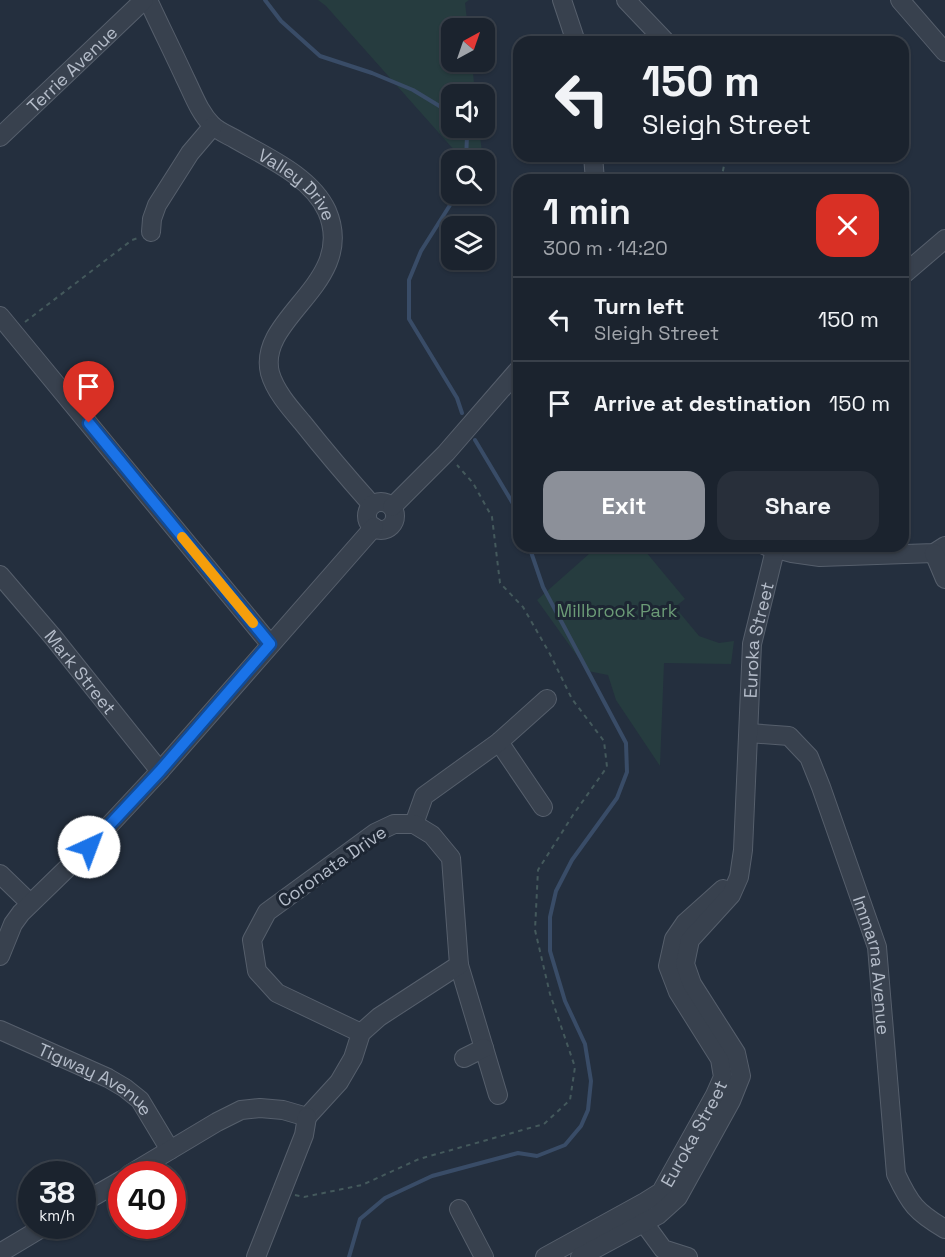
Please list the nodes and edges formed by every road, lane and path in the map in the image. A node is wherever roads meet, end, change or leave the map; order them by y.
1 (146, 0) edge
2 (562, 0) edge
3 (626, 0) edge
4 (900, 0) edge
5 (574, 36) edge
6 (660, 36) edge
7 (945, 52) edge
8 (213, 126) junction
9 (0, 137) edge
10 (151, 232) joint
11 (945, 239) edge
12 (909, 270) edge
13 (0, 316) edge
14 (13, 332) junction
15 (513, 376) edge
16 (454, 462) dead end
17 (372, 505) junction
18 (392, 507) junction
19 (374, 527) junction
20 (939, 550) edge
21 (771, 552) edge
22 (786, 552) edge
23 (0, 574) edge
24 (945, 579) edge
25 (270, 644) junction
26 (547, 699) dead end
27 (749, 733) junction
28 (499, 742) junction
29 (160, 771) junction
30 (543, 807) dead end
31 (414, 824) junction
32 (0, 874) edge
33 (739, 877) junction
34 (30, 903) junction
35 (0, 956) edge
36 (459, 965) junction
37 (0, 1030) edge
38 (361, 1033) junction
39 (484, 1048) junction
40 (464, 1058) dead end
41 (498, 1095) dead end
42 (307, 1117) junction
43 (170, 1150) junction
44 (152, 1161) edge
45 (296, 1195) dead end
46 (459, 1209) dead end
47 (644, 1223) junction
48 (945, 1229) edge
49 (23, 1239) edge
50 (0, 1253) edge
51 (256, 1257) edge
52 (484, 1257) edge
53 (545, 1257) edge
54 (580, 1257) edge
55 (688, 1257) edge

1 - 8 street, Valley Drive
1 - 9 street, Terrie Avenue
2 - 5 street
3 - 6 street
4 - 7 street
8 - 10 street
8 - 17 street, Valley Drive
10 - 14 path
11 - 12 street
13 - 14 street
14 - 25 street
15 - 18 street
16 - 45 path
17 - 18 street
17 - 19 street
18 - 19 street
19 - 25 street
20 - 22 street
20 - 24 street
21 - 27 street, Euroka Street
23 - 29 street, Mark Street
25 - 29 street
26 - 28 street
27 - 33 street, Euroka Street
27 - 48 street, Immarna Avenue
28 - 30 street
28 - 31 street
29 - 34 street
31 - 36 street
31 - 38 street, Coronata Drive
32 - 34 street
33 - 47 street, Euroka Street
33 - 53 street, Euroka Street
34 - 35 street
36 - 38 street
36 - 39 street
37 - 43 street, Tigway Avenue
38 - 42 street
39 - 40 street
39 - 41 street
42 - 43 street
42 - 51 street
43 - 44 street
46 - 52 street
47 - 54 street, Euroka Street
47 - 55 street
49 - 50 street

